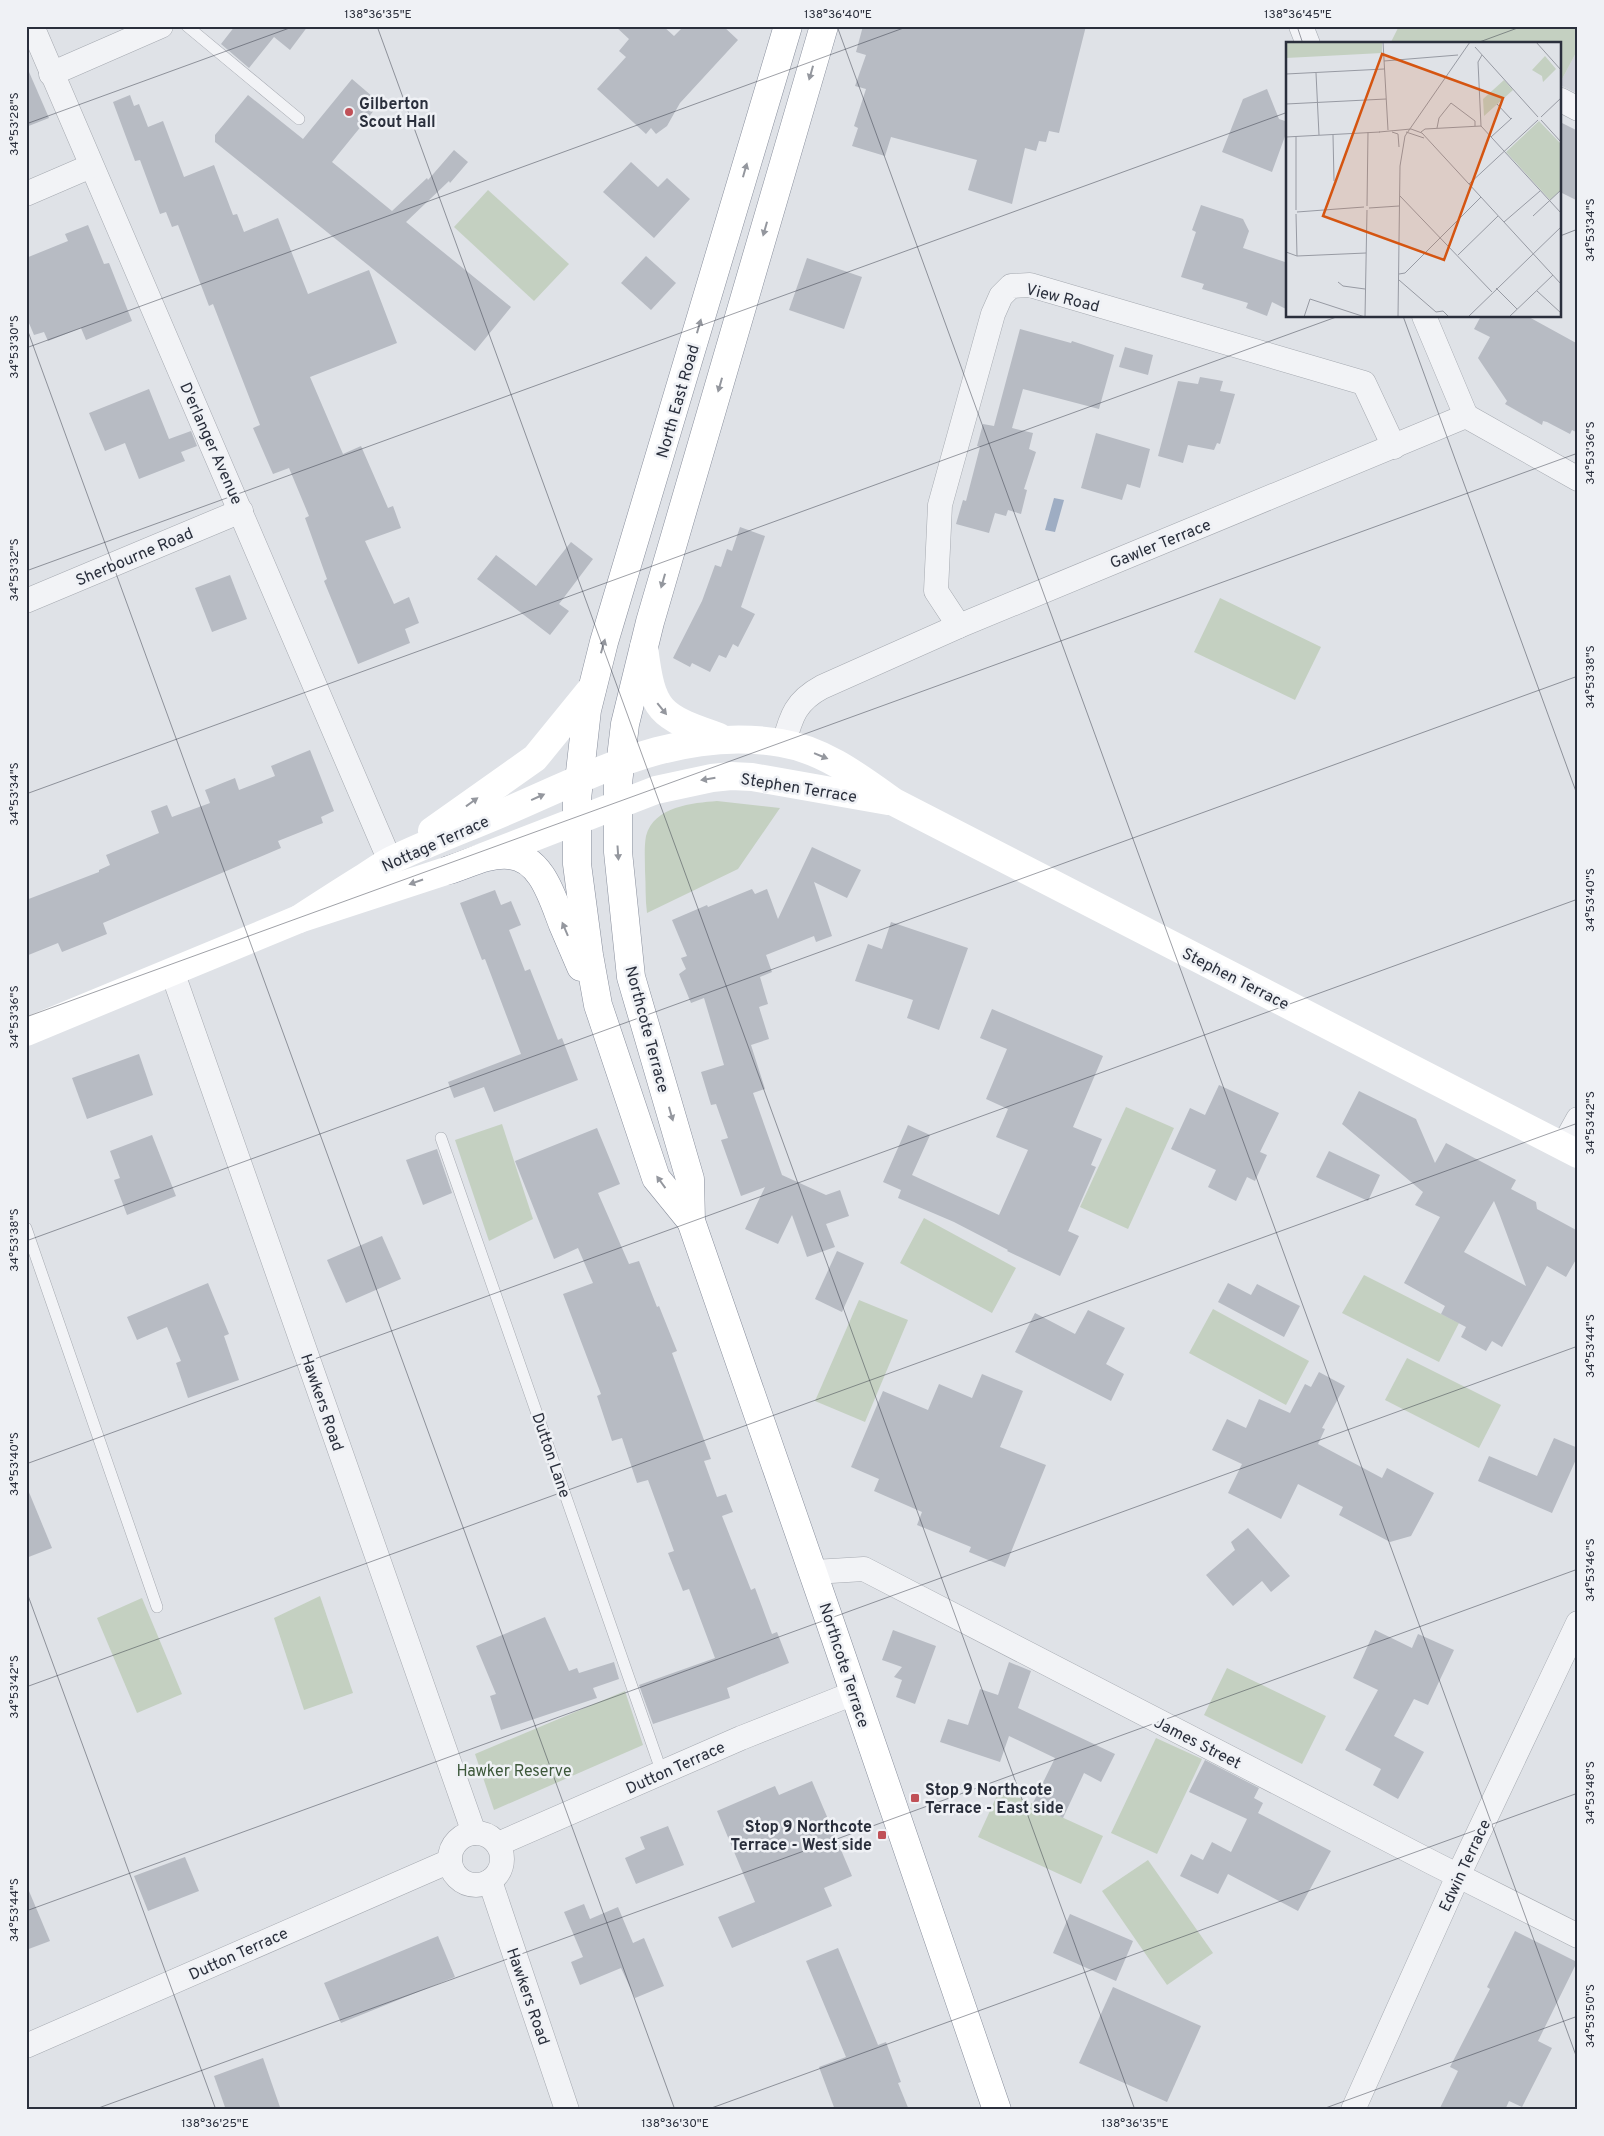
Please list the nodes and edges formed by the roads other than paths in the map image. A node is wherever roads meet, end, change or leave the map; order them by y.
1 (32, 26) edge
2 (161, 26) edge
3 (188, 26) edge
4 (788, 26) edge
5 (824, 26) edge
6 (1301, 26) edge
7 (1307, 42) edge
8 (51, 74) junction
9 (1562, 100) edge
10 (1578, 108) edge
11 (299, 119) dead end
12 (91, 166) junction
13 (26, 194) edge
14 (1425, 318) edge
15 (1466, 416) junction
16 (1394, 447) junction
17 (1578, 479) edge
18 (241, 511) junction
19 (26, 601) edge
20 (959, 626) junction
21 (644, 647) junction
22 (592, 688) junction
23 (722, 739) junction
24 (784, 743) junction
25 (620, 764) junction
26 (578, 779) junction
27 (894, 802) junction
28 (618, 804) junction
29 (576, 820) junction
30 (390, 861) junction
31 (449, 870) junction
32 (299, 919) junction
33 (172, 971) junction
34 (598, 1005) junction
35 (26, 1032) edge
36 (1578, 1118) edge
37 (441, 1138) dead end
38 (1571, 1150) edge
39 (691, 1221) junction
40 (26, 1228) edge
41 (814, 1572) junction
42 (157, 1608) dead end
43 (1578, 1623) edge
44 (854, 1693) junction
45 (662, 1773) junction
46 (474, 1833) junction
47 (498, 1844) junction
48 (450, 1861) junction
49 (1458, 1876) junction
50 (490, 1882) junction
51 (1578, 1936) edge
52 (26, 2046) edge
53 (567, 2110) edge
54 (997, 2110) edge
55 (1353, 2110) edge

1 - 8 street, D'erlanger Avenue
2 - 8 street
3 - 11 lane
22 -> 4 main road, North East Road
5 -> 21 main road
6 - 7 street
8 - 12 street, D'erlanger Avenue
9 - 10 street
12 - 13 street
12 - 18 street, D'erlanger Avenue
14 - 15 street
15 - 16 street, Gawler Terrace
15 - 17 street
16 - 20 street, Gawler Terrace
16 - 20 street, View Road
18 - 19 street, Sherbourne Road
18 - 30 street, D'erlanger Avenue
20 - 24 street, Gawler Terrace
21 -> 23 main road
21 - 25 main road
22 - 26 main road, North East Road
30 -> 22 main road
23 - 24 main road, Stephen Terrace
23 - 25 main road, Stephen Terrace
24 -> 27 main road, Stephen Terrace
25 - 26 main road, Nottage Terrace
25 - 28 main road, Northcote Terrace
26 - 29 main road, North East Road
30 -> 26 main road, Nottage Terrace
27 -> 28 main road, Stephen Terrace
27 - 38 main road, Stephen Terrace
28 - 29 main road, Stephen Terrace
28 -> 39 main road, Northcote Terrace
29 - 31 main road, Nottage Terrace
29 - 34 main road, Northcote Terrace
30 - 32 main road, Nottage Terrace
31 -> 32 main road, Nottage Terrace
34 -> 31 main road
32 - 33 main road, Nottage Terrace
33 - 35 main road, Nottage Terrace
33 - 46 street, Hawkers Road
39 -> 34 main road, Northcote Terrace
36 - 38 street
37 - 45 lane, Dutton Lane
39 - 41 main road, Northcote Terrace
40 - 42 lane
41 - 44 main road, Northcote Terrace
41 - 49 street, James Street
43 - 49 street, Edwin Terrace
44 - 45 street, Dutton Terrace
44 - 54 main road, Northcote Terrace
45 - 47 street, Dutton Terrace
46 - 47 street
46 - 48 street
47 - 50 street
48 - 50 street
48 - 52 street, Dutton Terrace
49 - 51 street, James Street
49 - 55 street, Edwin Terrace
50 - 53 street, Hawkers Road

